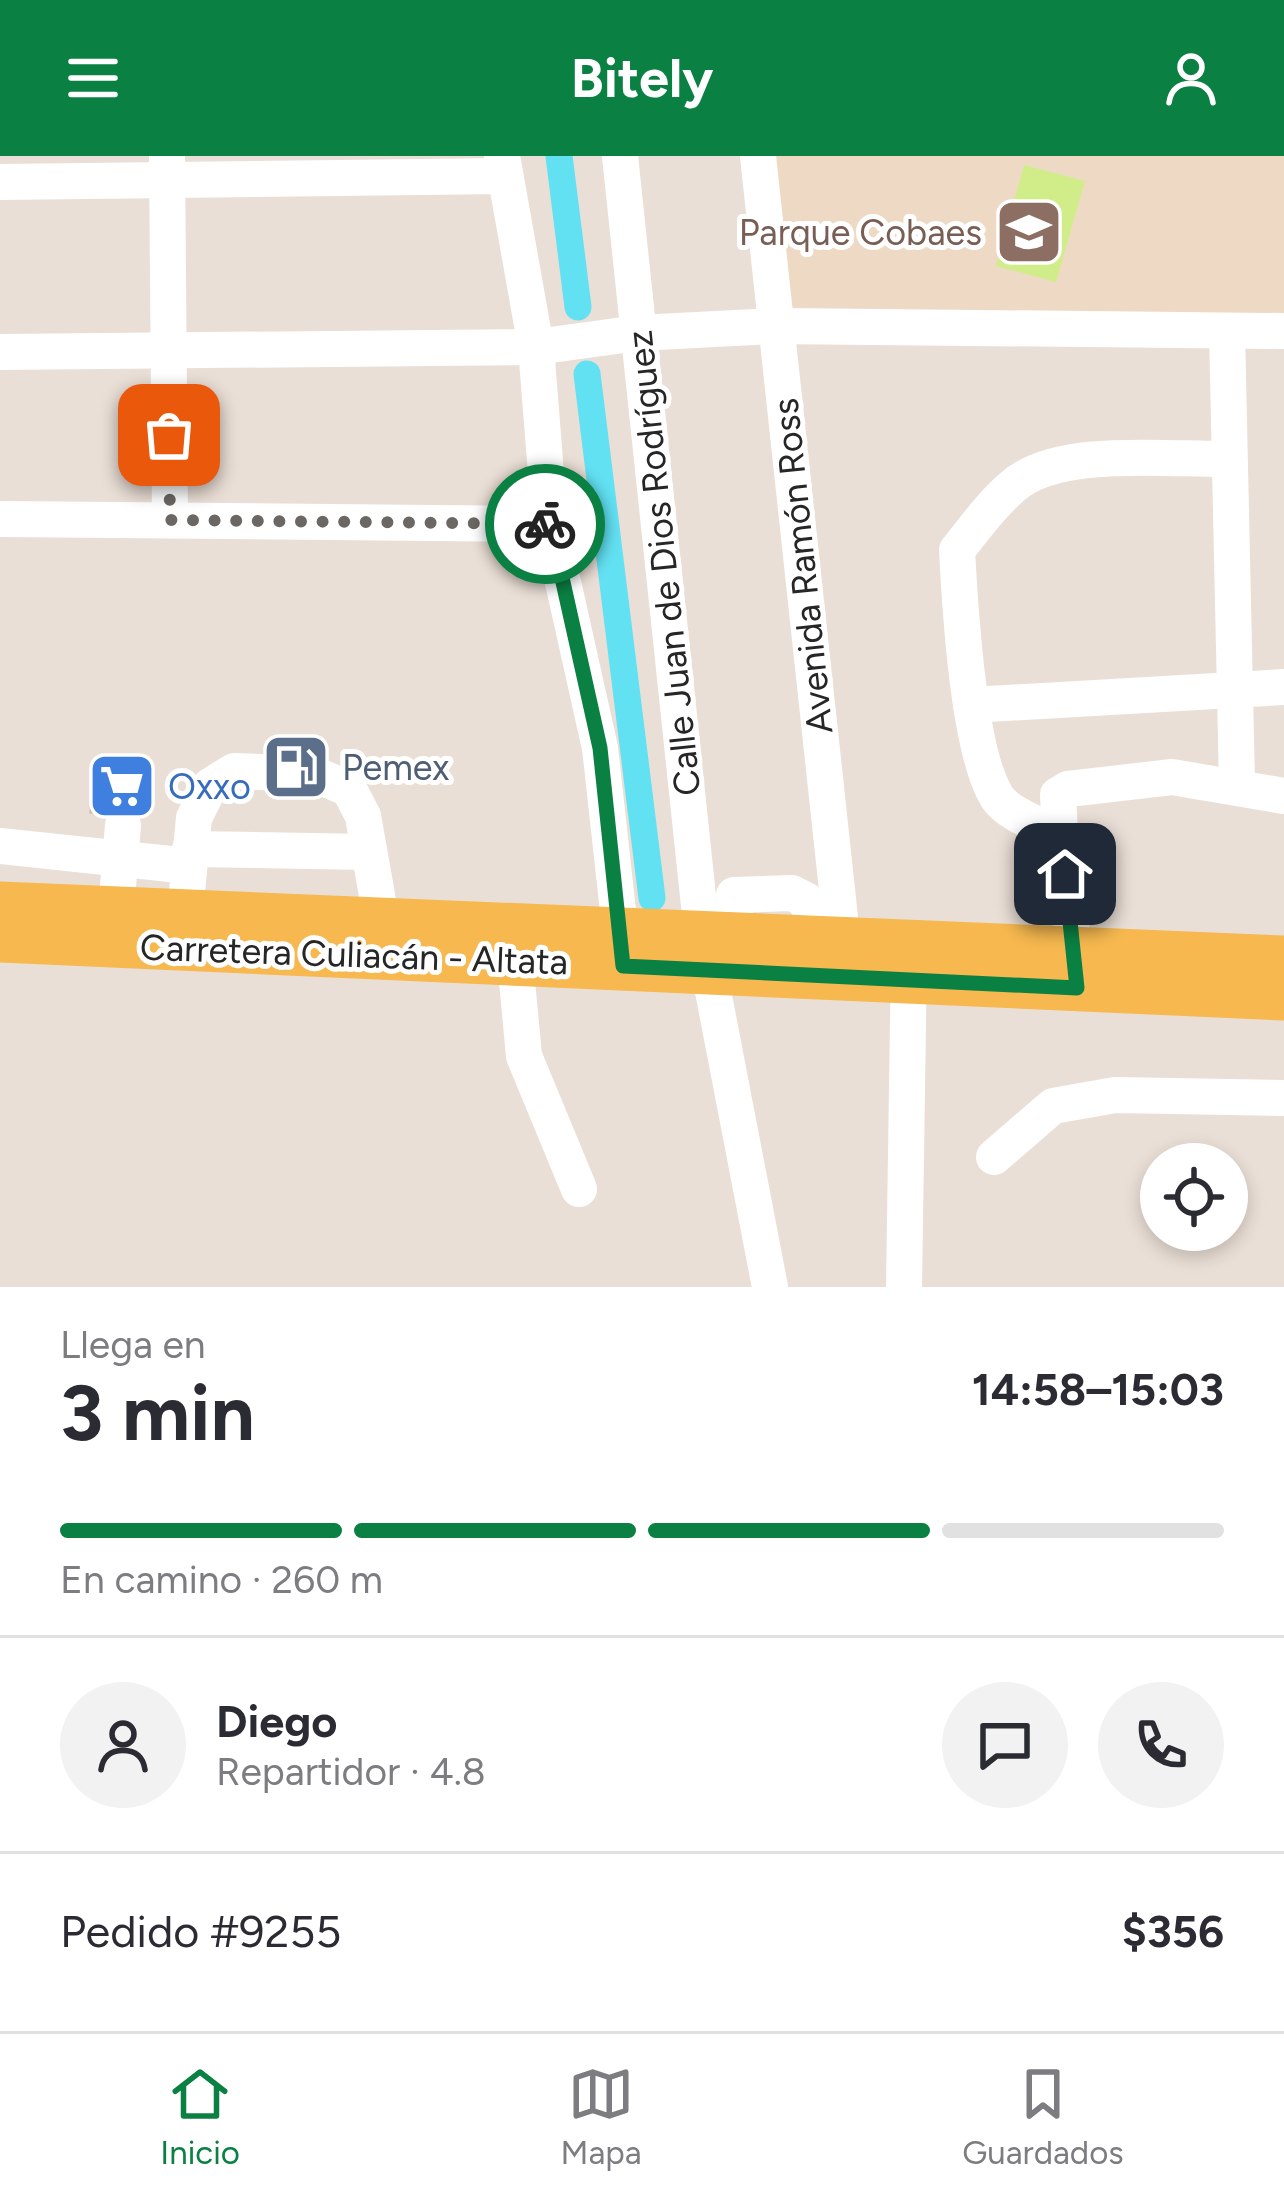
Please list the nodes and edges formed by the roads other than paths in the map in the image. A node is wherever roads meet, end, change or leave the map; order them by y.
1 (620, 156) edge
2 (758, 156) edge
3 (504, 166) edge
4 (167, 169) edge
5 (0, 182) edge
6 (775, 326) junction
7 (1227, 331) junction
8 (1284, 331) edge
9 (638, 333) junction
10 (536, 346) junction
11 (168, 350) junction
12 (0, 352) edge
13 (1228, 458) junction
14 (0, 519) edge
15 (170, 520) junction
16 (550, 524) junction
17 (1284, 687) edge
18 (1234, 690) junction
19 (971, 705) junction
20 (1238, 784) junction
21 (1284, 796) edge
22 (1060, 835) junction
23 (121, 842) junction
24 (0, 847) edge
25 (368, 852) junction
26 (189, 857) junction
27 (694, 866) junction
28 (0, 904) edge
29 (116, 910) junction
30 (184, 914) junction
31 (721, 933) junction
32 (385, 939) junction
33 (0, 940) edge
34 (513, 945) junction
35 (622, 950) junction
36 (836, 951) junction
37 (1284, 958) edge
38 (909, 961) junction
39 (1077, 969) junction
40 (1284, 998) edge
41 (1284, 1098) edge
42 (994, 1157) dead end
43 (579, 1190) dead end
44 (770, 1287) edge
45 (904, 1287) edge

1 - 9 street, Calle Juan de Dios Rodríguez
2 - 6 street, Avenida Ramón Ross
3 - 4 street
3 - 10 street
4 - 5 street
4 - 11 street
6 - 7 street
6 - 9 street
6 - 36 street, Avenida Ramón Ross
7 - 8 street
7 - 13 street
9 - 10 street
9 - 27 street, Calle Juan de Dios Rodríguez
10 - 11 street
10 - 16 street
11 - 12 street
11 - 15 street
13 - 18 street
13 - 19 street
14 - 15 street
15 - 16 street
16 - 35 street
17 - 18 street
18 - 19 street
18 - 20 street
19 - 22 street
20 - 21 street
20 - 22 street
22 - 39 street
23 - 24 street
23 - 26 street
23 - 29 street
25 - 26 street
25 - 26 street
25 - 32 street
26 - 30 street
27 - 31 street, Calle Juan de Dios Rodríguez
27 - 31 street
28 - 29 main road, Carretera Culiacán - Altata
29 - 30 main road, Carretera Culiacán - Altata
30 - 32 main road, Carretera Culiacán - Altata
31 - 35 main road, Carretera Culiacán - Altata
31 - 36 main road, Carretera Culiacán - Altata
31 - 44 street, Calle Juan de Dios Rodríguez
32 - 33 main road, Carretera Culiacán - Altata
32 - 34 main road, Carretera Culiacán - Altata
34 - 35 main road, Carretera Culiacán - Altata
34 - 43 street
36 - 38 main road, Carretera Culiacán - Altata
37 - 39 main road, Carretera Culiacán - Altata
38 - 39 main road, Carretera Culiacán - Altata
38 - 45 street
39 - 40 main road, Carretera Culiacán - Altata
41 - 42 street

